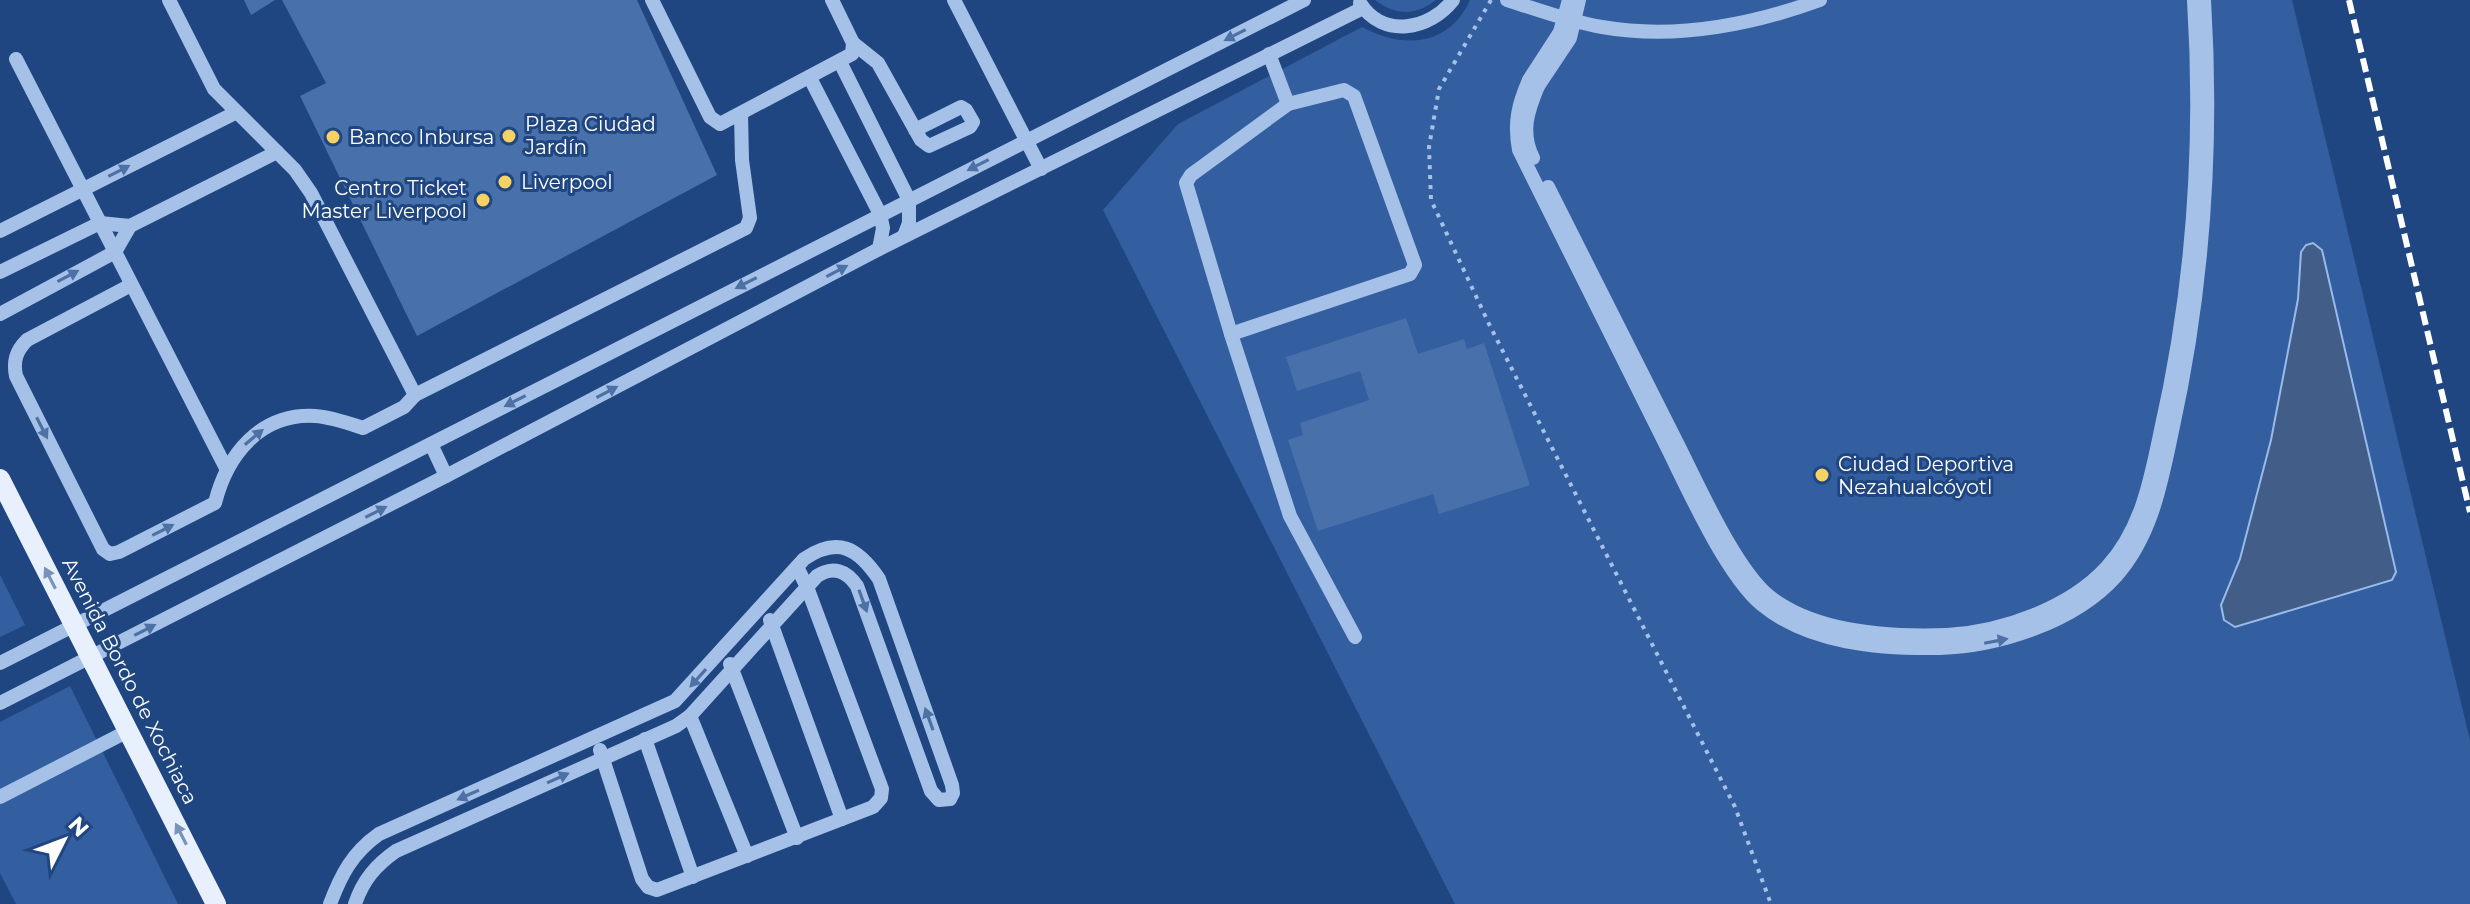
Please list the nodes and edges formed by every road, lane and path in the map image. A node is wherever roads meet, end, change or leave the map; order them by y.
1 (169, 0) edge
2 (652, 0) edge
3 (832, 0) edge
4 (954, 0) edge
5 (1304, 0) edge
6 (1453, 0) edge
7 (1491, 0) edge
8 (1507, 0) edge
9 (1569, 0) edge
10 (1579, 0) edge
11 (1820, 0) edge
12 (2194, 0) edge
13 (2204, 0) edge
14 (1360, 4) edge
15 (853, 43) junction
16 (1269, 54) junction
17 (16, 59) dead end
18 (840, 62) junction
19 (810, 78) junction
20 (1534, 83) junction
21 (1288, 104) junction
22 (235, 113) junction
23 (741, 114) junction
24 (915, 130) dead end
25 (1026, 141) junction
26 (277, 152) junction
27 (1041, 169) junction
28 (83, 189) junction
29 (909, 200) junction
30 (880, 214) junction
31 (100, 223) junction
32 (130, 226) junction
33 (0, 231) edge
34 (904, 236) junction
35 (879, 249) junction
36 (115, 252) junction
37 (0, 272) edge
38 (131, 285) junction
39 (0, 314) edge
40 (1231, 334) junction
41 (415, 395) junction
42 (431, 444) junction
43 (226, 468) junction
44 (446, 476) junction
45 (0, 479) edge
46 (797, 567) junction
47 (807, 587) junction
48 (763, 605) junction
49 (75, 625) junction
50 (772, 626) junction
51 (1355, 637) dead end
52 (724, 649) junction
53 (91, 658) junction
54 (0, 663) edge
55 (733, 669) junction
56 (0, 703) edge
57 (690, 716) junction
58 (128, 731) junction
59 (597, 737) junction
60 (645, 739) junction
61 (602, 758) junction
62 (0, 797) edge
63 (842, 819) junction
64 (797, 838) junction
65 (747, 856) junction
66 (693, 877) junction
67 (216, 904) edge
68 (330, 904) edge
69 (355, 904) edge
70 (1771, 904) edge

1 - 22 street
2 - 23 street
3 - 15 street
4 - 25 street
5 -> 25 street
6 - 14 street
7 - 70 path
8 - 11 street
9 - 20 street, bridge
10 - 20 street, bridge
12 - 20 street
20 -> 13 street
14 - 16 street
15 - 18 street
15 - 24 street
16 - 21 street
16 - 27 street
17 - 28 street
18 - 19 street
18 - 29 street
19 - 23 street
19 - 30 street
21 - 40 street
21 - 40 street
22 - 26 street
28 -> 22 street
23 - 41 street
25 - 27 street
25 -> 29 street
26 - 32 street
26 - 41 street
27 - 34 street
28 - 31 street
28 - 33 street
29 - 30 street
29 - 34 street
30 - 35 street
30 -> 42 street
31 - 32 street
31 - 36 street
31 - 37 street
32 - 36 street
34 - 35 street
44 -> 35 street
36 - 38 street
39 -> 36 street
38 - 43 street
38 -> 43 street
40 - 51 street
43 -> 41 street
42 - 44 street
42 - 49 street
53 -> 44 street
49 -> 45 main road, Avenida Bordo de Xochiaca
46 - 47 street
47 -> 46 street
46 - 48 street
47 - 50 street
47 - 63 street
48 - 50 street
48 - 52 street
49 - 53 main road, Avenida Bordo de Xochiaca
49 - 54 street
50 - 55 street
50 - 63 street
52 - 55 street
52 -> 59 street
53 - 56 street
53 - 58 main road, Avenida Bordo de Xochiaca
55 - 57 street
55 - 64 street
57 - 60 street
57 - 65 street
58 - 62 street
67 -> 58 main road, Avenida Bordo de Xochiaca
59 - 61 street
59 -> 68 street
60 - 61 street
60 - 66 street
61 - 66 street
69 -> 61 street
63 - 64 street
64 - 65 street
65 - 66 street

